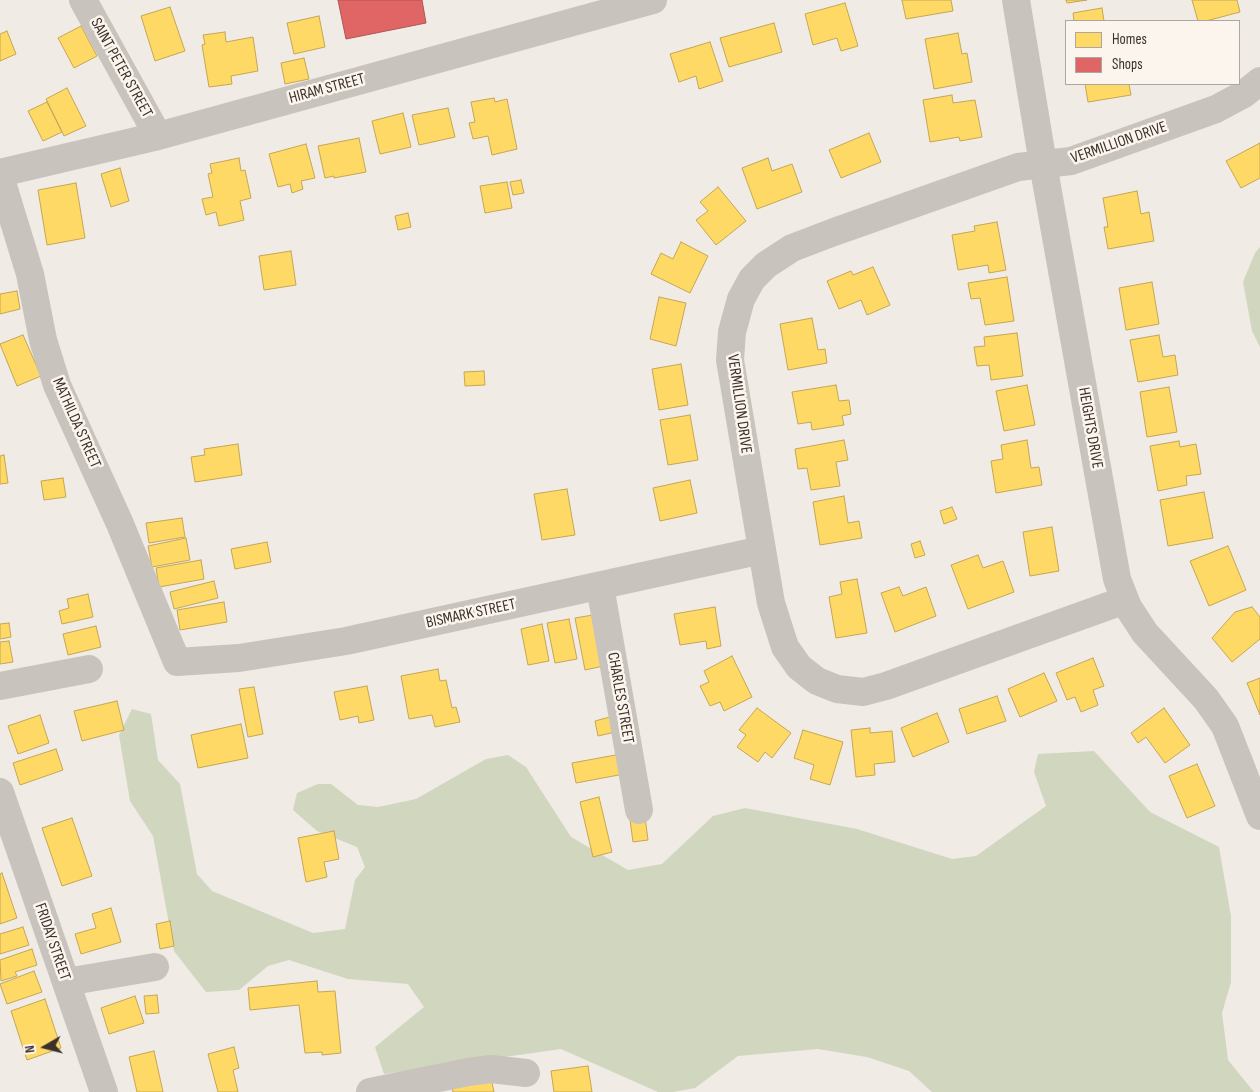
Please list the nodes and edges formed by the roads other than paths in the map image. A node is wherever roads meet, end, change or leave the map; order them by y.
1 (83, 0) edge
2 (653, 0) edge
3 (1016, 0) edge
4 (1260, 81) edge
5 (158, 136) junction
6 (1043, 164) junction
7 (0, 174) edge
8 (762, 550) junction
9 (600, 586) junction
10 (1125, 600) junction
11 (177, 662) joint
12 (89, 669) dead end
13 (0, 686) edge
14 (0, 792) edge
15 (639, 810) dead end
16 (1260, 816) edge
17 (155, 967) dead end
18 (66, 982) junction
19 (526, 1073) dead end
20 (104, 1092) edge
21 (370, 1092) edge

1 - 5 street, SAINT PETER STREET
2 - 5 street, HIRAM STREET
3 - 6 street, HEIGHTS DRIVE
4 - 6 street, VERMILLION DRIVE
5 - 7 street, HIRAM STREET
6 - 8 street, VERMILLION DRIVE
6 - 10 street, HEIGHTS DRIVE
7 - 11 street, MATHILDA STREET
8 - 9 street, BISMARK STREET
8 - 10 street, VERMILLION DRIVE
9 - 11 street, BISMARK STREET
9 - 15 street, CHARLES STREET
10 - 16 street, HEIGHTS DRIVE
12 - 13 street
14 - 18 street, FRIDAY STREET
17 - 18 street
18 - 20 street, FRIDAY STREET
19 - 21 street

